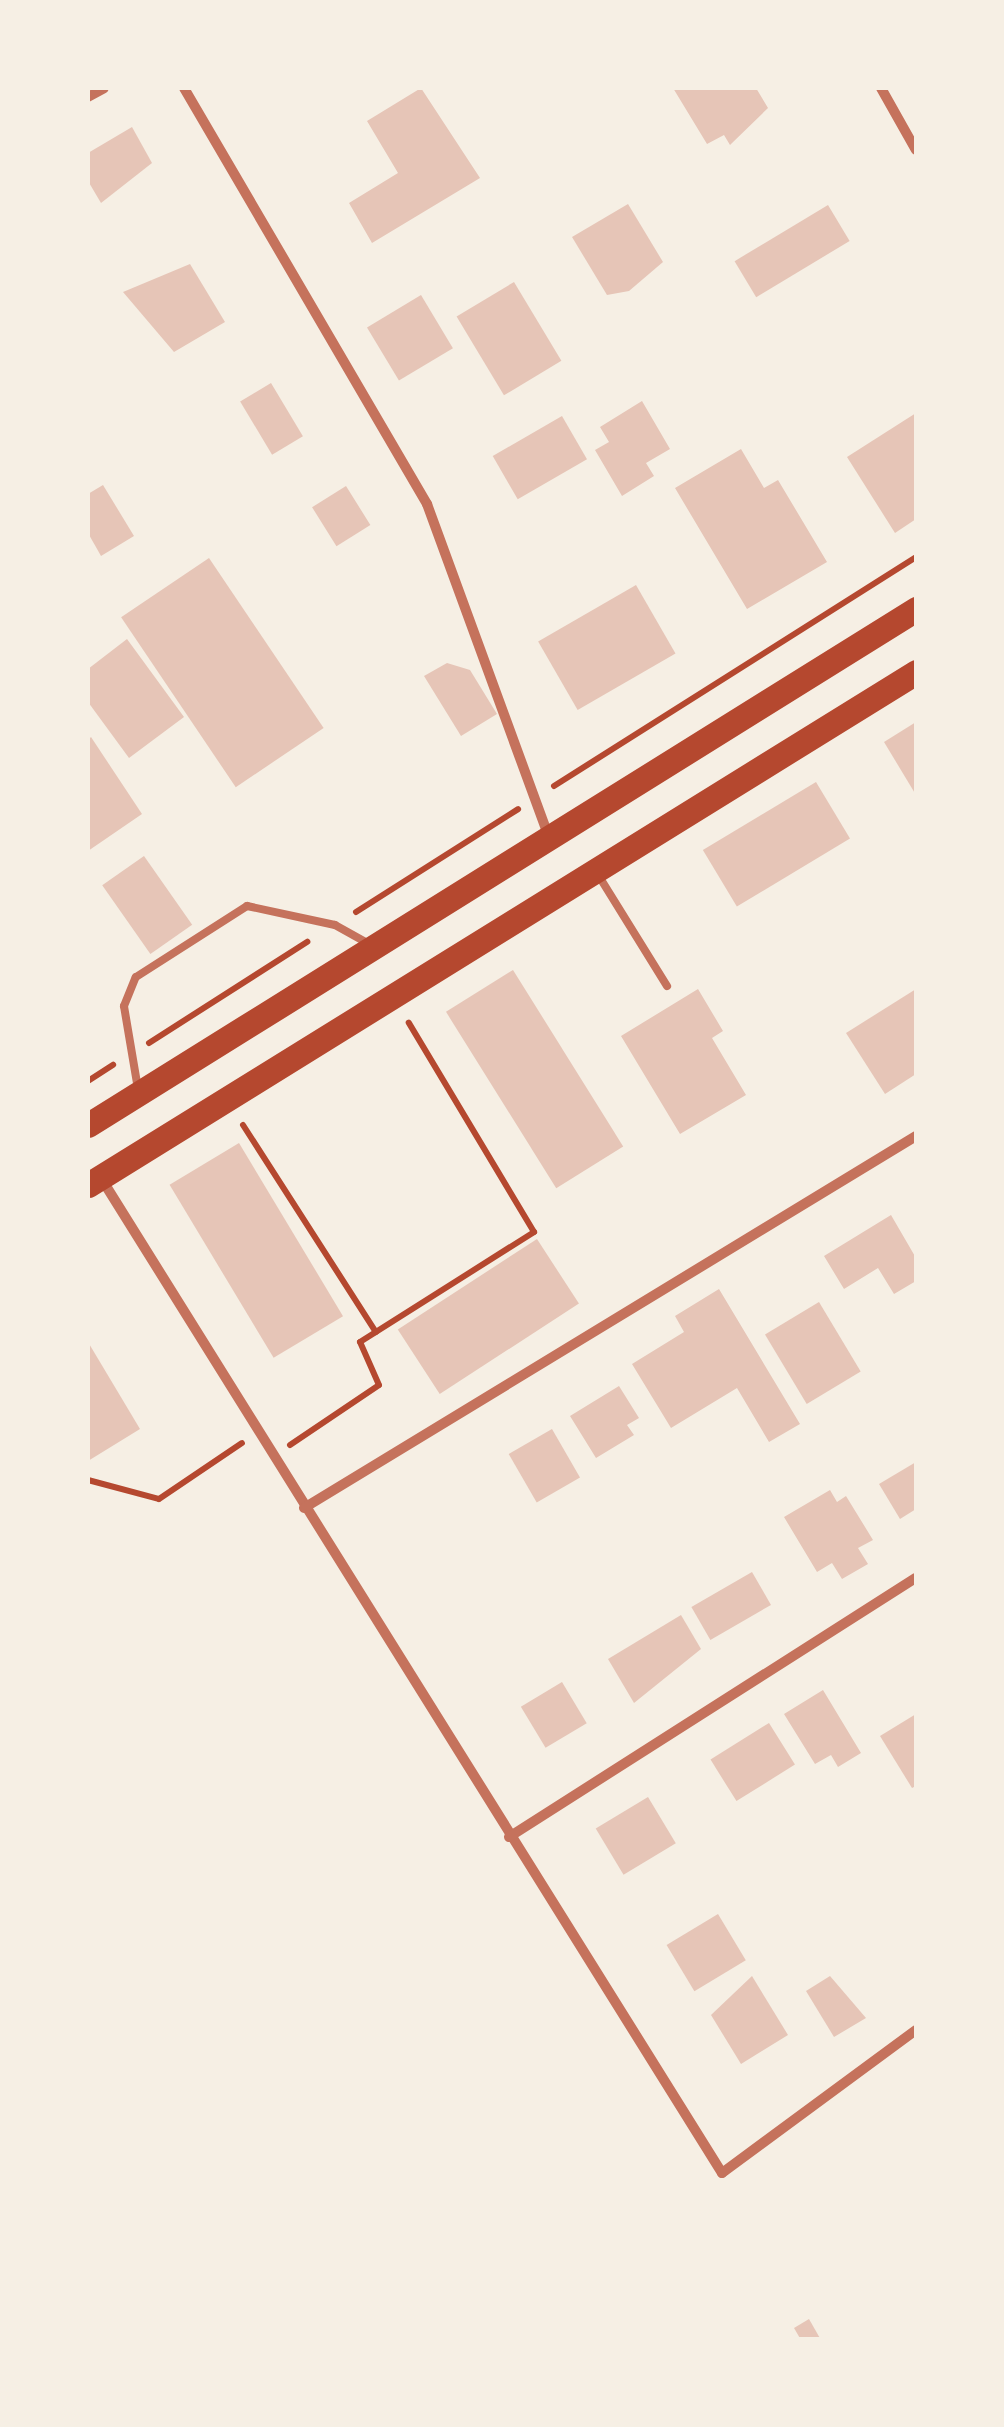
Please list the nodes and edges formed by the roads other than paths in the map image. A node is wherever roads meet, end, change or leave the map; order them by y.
1 (104, 88) edge
2 (184, 88) edge
3 (881, 88) edge
4 (88, 97) edge
5 (916, 150) edge
6 (916, 610) edge
7 (916, 672) edge
8 (549, 837) junction
9 (595, 870) junction
10 (377, 947) junction
11 (667, 986) dead end
12 (139, 1092) junction
13 (88, 1125) edge
14 (916, 1136) edge
15 (94, 1182) edge
16 (304, 1508) junction
17 (916, 1578) edge
18 (509, 1837) junction
19 (916, 2030) edge

1 - 4 street
2 - 8 street
3 - 5 street
6 - 8 main road
7 - 9 main road
8 - 10 main road
9 - 11 lane
9 - 15 main road
10 - 12 main road
10 - 12 lane
12 - 13 main road
14 - 16 street
15 - 16 street
16 - 18 street
17 - 18 street
18 - 19 street

